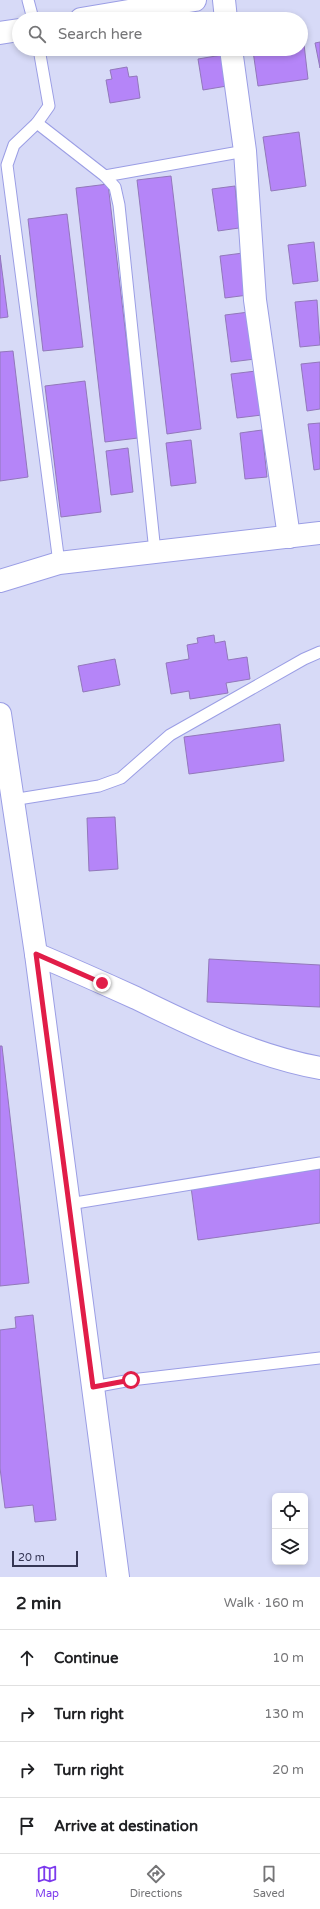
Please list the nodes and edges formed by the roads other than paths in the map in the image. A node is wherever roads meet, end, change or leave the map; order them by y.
1 (28, 0) edge
2 (195, 0) edge
3 (224, 0) edge
4 (31, 12) edge
5 (123, 12) edge
6 (225, 12) edge
7 (12, 31) edge
8 (0, 33) edge
9 (40, 56) edge
10 (231, 56) edge
11 (36, 123) junction
12 (245, 151) junction
13 (105, 176) junction
14 (320, 533) edge
15 (289, 537) junction
16 (155, 552) junction
17 (59, 563) junction
18 (0, 581) edge
19 (320, 652) edge
20 (0, 714) edge
21 (12, 800) junction
22 (36, 954) junction
23 (320, 1068) edge
24 (320, 1163) edge
25 (69, 1204) junction
26 (320, 1358) edge
27 (93, 1387) junction
28 (118, 1577) edge

1 - 4 lane
2 - 5 street
3 - 6 street
7 - 8 street
9 - 11 lane
10 - 12 street
11 - 13 lane
11 - 17 lane
12 - 13 lane
12 - 15 street
13 - 16 lane
14 - 15 street
15 - 16 street
16 - 17 street
17 - 18 street
19 - 21 lane
20 - 21 street
21 - 22 street
22 - 23 street
22 - 25 street
24 - 25 lane
25 - 27 street
26 - 27 lane
27 - 28 street

